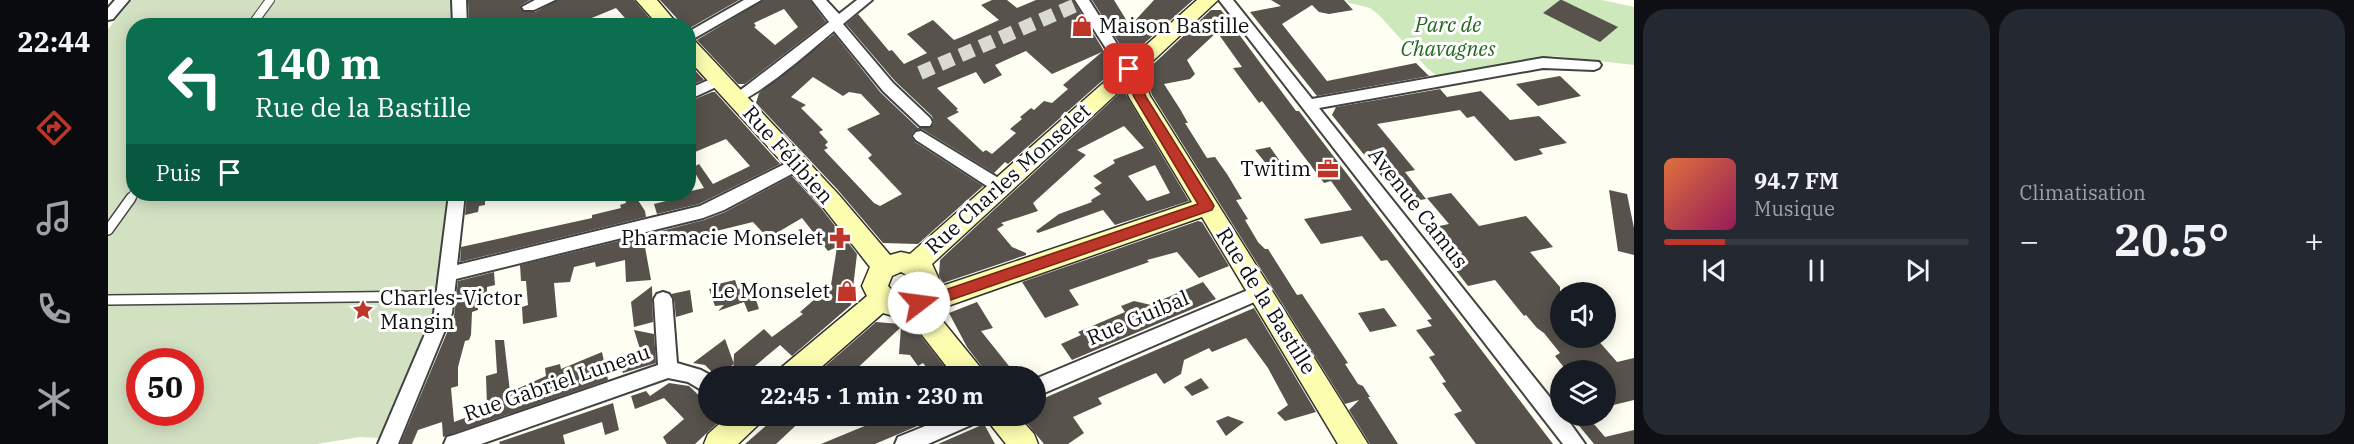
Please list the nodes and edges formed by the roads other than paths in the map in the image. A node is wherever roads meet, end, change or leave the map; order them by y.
1 (270, 0) edge
2 (459, 0) edge
3 (548, 0) edge
4 (646, 0) edge
5 (754, 0) edge
6 (819, 0) edge
7 (866, 0) edge
8 (1082, 0) edge
9 (1208, 0) edge
10 (1226, 0) edge
11 (529, 7) dead end
12 (257, 18) edge
13 (460, 18) edge
14 (663, 18) edge
15 (836, 25) junction
16 (696, 33) edge
17 (696, 54) edge
18 (1594, 65) dead end
19 (1129, 69) junction
20 (720, 80) junction
21 (1108, 88) junction
22 (696, 91) edge
23 (1140, 97) junction
24 (736, 98) junction
25 (1308, 105) junction
26 (797, 164) junction
27 (999, 186) junction
28 (129, 201) edge
29 (456, 201) edge
30 (1207, 206) junction
31 (108, 230) edge
32 (914, 265) junction
33 (885, 267) junction
34 (448, 274) junction
35 (1260, 292) junction
36 (430, 296) dead end
37 (663, 299) dead end
38 (882, 299) junction
39 (108, 300) edge
40 (919, 301) junction
41 (804, 366) edge
42 (963, 366) edge
43 (668, 370) junction
44 (698, 377) edge
45 (1046, 383) edge
46 (735, 426) edge
47 (947, 426) edge
48 (1009, 426) edge
49 (388, 444) edge
50 (454, 444) edge
51 (717, 444) edge
52 (905, 444) edge
53 (1024, 444) edge
54 (1354, 444) edge
55 (1575, 444) edge

1 - 12 lane
2 - 13 street
3 - 11 street
4 - 14 main road
5 - 16 street
6 - 15 street
7 - 15 street
8 - 19 street, Rue de la Bastille
9 - 19 main road, Rue Charles Monselet
10 - 25 street, Avenue Camus
15 - 24 street
15 - 27 street
17 - 20 main road, Rue Félibien
18 - 25 street
19 - 21 main road, Rue Charles Monselet
19 - 23 main road, Rue de la Bastille
20 - 22 street
20 - 24 main road, Rue Félibien
21 - 23 main road
21 - 27 main road, Rue Charles Monselet
23 - 30 main road, Rue de la Bastille
24 - 26 main road, Rue Félibien
25 - 55 street, Avenue Camus
26 - 33 main road, Rue Félibien
26 - 34 street
27 - 32 main road, Rue Charles Monselet
28 - 31 lane
29 - 34 street
30 - 35 main road, Rue de la Bastille
30 - 40 main road
32 - 33 main road
32 - 40 main road
33 - 38 main road
34 - 49 street
35 - 45 street, Rue Guibal
35 - 54 main road, Rue de la Bastille
36 - 39 lane
37 - 43 street
38 - 40 main road
38 - 41 main road
40 - 42 main road
43 - 44 street, Rue Gabriel Luneau
43 - 50 street, Rue Gabriel Luneau
46 - 51 main road
47 - 52 street
48 - 53 main road

